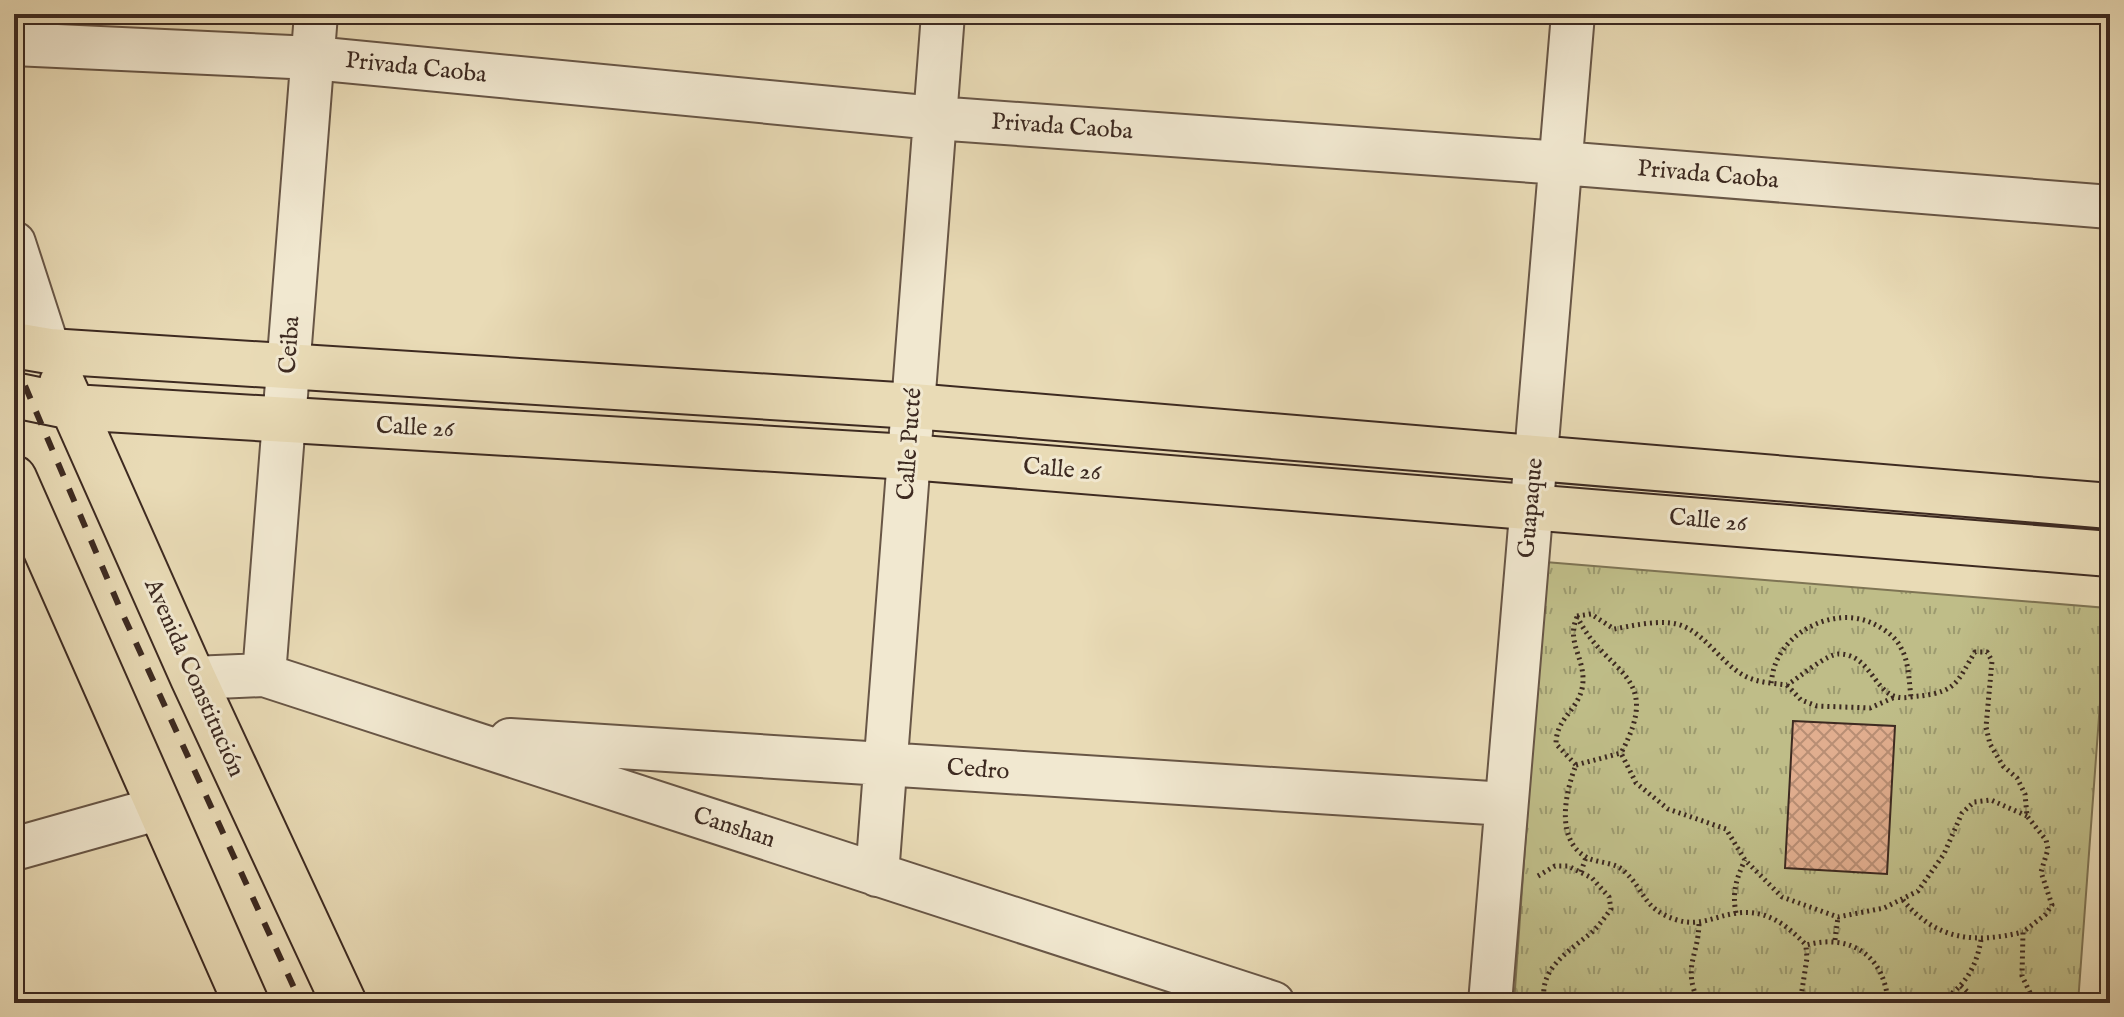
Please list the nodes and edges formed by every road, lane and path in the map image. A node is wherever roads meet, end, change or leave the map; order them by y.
1 (316, 14) edge
2 (943, 14) edge
3 (1573, 14) edge
4 (30, 35) edge
5 (313, 58) junction
6 (935, 118) junction
7 (1561, 163) junction
8 (2110, 207) edge
9 (14, 243) edge
10 (32, 348) edge
11 (288, 366) junction
12 (14, 395) edge
13 (913, 406) junction
14 (72, 407) junction
15 (284, 420) junction
16 (909, 457) junction
17 (1536, 458) junction
18 (14, 478) edge
19 (2110, 506) edge
20 (1532, 507) junction
21 (2110, 554) edge
22 (1577, 616) junction
23 (264, 675) junction
24 (193, 678) junction
25 (1771, 683) junction
26 (1787, 685) junction
27 (1895, 697) junction
28 (1911, 697) junction
29 (449, 736) junction
30 (1621, 753) junction
31 (886, 764) junction
32 (1576, 765) junction
33 (1506, 804) junction
34 (160, 808) junction
35 (2027, 816) junction
36 (14, 849) edge
37 (1586, 857) junction
38 (1745, 860) junction
39 (1581, 872) junction
40 (877, 875) junction
41 (1500, 881) junction
42 (1903, 900) junction
43 (1736, 913) junction
44 (1838, 917) junction
45 (1699, 924) junction
46 (2023, 932) junction
47 (1835, 940) junction
48 (1981, 940) junction
49 (1806, 945) junction
50 (1961, 986) junction
51 (246, 1003) edge
52 (344, 1003) edge
53 (1273, 1003) edge
54 (1490, 1003) edge
55 (1545, 1003) edge
56 (1699, 1003) edge
57 (1800, 1003) edge
58 (1888, 1003) edge
59 (1937, 1003) edge
60 (1980, 1003) edge
61 (2035, 1003) edge

1 - 5 street, Ceiba
2 - 6 street, Calle Pucté
3 - 7 street, Guapaque
4 - 5 street, Privada Caoba
5 - 6 street, Privada Caoba
5 - 11 street, Ceiba
6 - 7 street, Privada Caoba
6 - 13 street, Calle Pucté
7 - 8 street, Privada Caoba
7 - 17 street, Guapaque
9 - 10 street
10 - 11 main road, Calle 26
10 - 14 main road, Avenida Constitución
11 - 13 main road, Calle 26
11 - 15 street, Ceiba
12 - 14 main road, Calle 26
13 - 16 street, Calle Pucté
13 - 17 main road, Calle 26
14 - 15 main road, Calle 26
14 - 24 main road, Avenida Constitución
15 - 16 main road, Calle 26
15 - 23 street, Ceiba
16 - 20 main road, Calle 26
16 - 31 street, Calle Pucté
17 - 19 main road, Calle 26
17 - 20 street, Guapaque
18 - 34 main road
20 - 21 main road, Calle 26
20 - 33 street, Guapaque
22 - 25 path
22 - 30 path
22 - 32 path
23 - 24 street, Canshan
23 - 29 street, Canshan
24 - 52 main road, Avenida Constitución
25 - 26 path
25 - 28 path
26 - 27 path
26 - 27 path
27 - 28 path
28 - 35 path
29 - 31 street, Cedro
29 - 40 street, Canshan
30 - 32 path
30 - 38 path
31 - 33 street, Cedro
31 - 40 street, Calle Pucté
32 - 37 path
33 - 41 street, Guapaque
34 - 36 street
34 - 51 main road
35 - 42 path
35 - 46 path
37 - 39 path
37 - 45 path
38 - 43 path
38 - 44 path
39 - 41 path
39 - 55 path
40 - 53 street, Canshan
41 - 54 street, Guapaque
42 - 44 path
42 - 48 path
43 - 45 path
43 - 49 path
44 - 47 path
45 - 56 path
46 - 48 path
46 - 61 path
47 - 49 path
47 - 58 path
48 - 50 path
49 - 57 path
50 - 59 path
50 - 60 path

